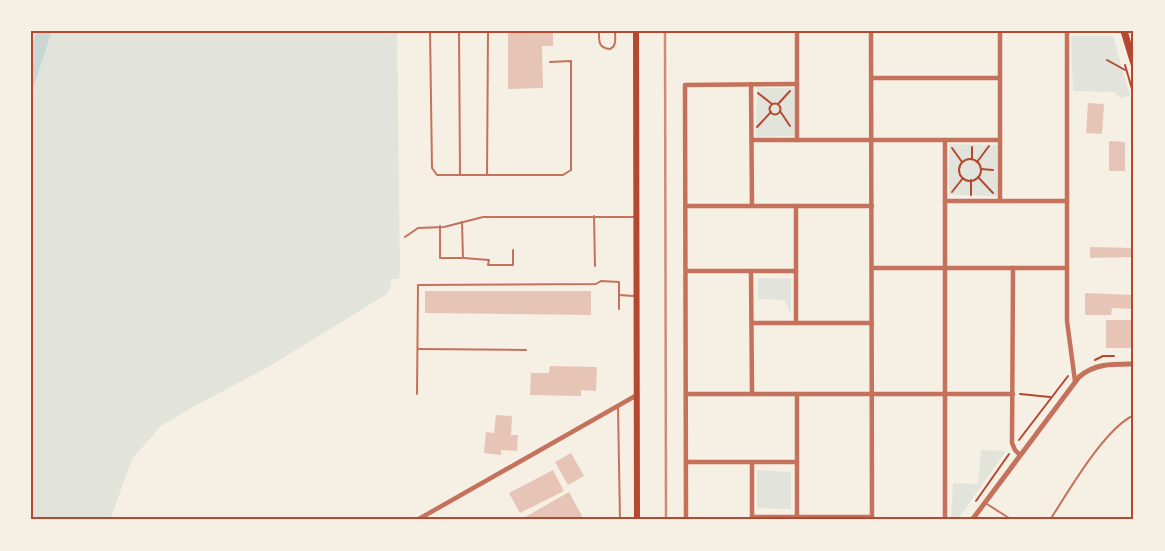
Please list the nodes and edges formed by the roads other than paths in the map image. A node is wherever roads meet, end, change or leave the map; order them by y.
1 (430, 31) edge
2 (459, 31) edge
3 (488, 31) edge
4 (599, 31) edge
5 (615, 31) edge
6 (636, 31) edge
7 (797, 31) edge
8 (872, 31) edge
9 (1000, 31) edge
10 (1067, 31) edge
11 (1124, 31) edge
12 (550, 62) dead end
13 (1134, 64) edge
14 (872, 78) junction
15 (1000, 78) junction
16 (797, 84) junction
17 (751, 86) junction
18 (797, 139) junction
19 (752, 140) junction
20 (872, 140) junction
21 (945, 140) junction
22 (1000, 140) junction
23 (460, 175) junction
24 (487, 175) junction
25 (945, 201) junction
26 (1000, 201) junction
27 (1067, 201) junction
28 (686, 206) junction
29 (752, 206) junction
30 (796, 206) junction
31 (872, 206) junction
32 (594, 216) junction
33 (636, 216) junction
34 (462, 222) junction
35 (440, 226) junction
36 (405, 237) dead end
37 (513, 250) dead end
38 (463, 258) junction
39 (595, 266) dead end
40 (872, 268) junction
41 (945, 268) junction
42 (1013, 268) junction
43 (1067, 268) junction
44 (686, 271) junction
45 (751, 271) junction
46 (796, 271) junction
47 (619, 295) junction
48 (636, 296) junction
49 (618, 309) dead end
50 (752, 323) junction
51 (796, 323) junction
52 (872, 323) junction
53 (418, 349) junction
54 (526, 350) dead end
55 (1134, 364) edge
56 (1075, 381) junction
57 (417, 394) dead end
58 (686, 394) junction
59 (752, 394) junction
60 (796, 394) junction
61 (872, 394) junction
62 (945, 394) junction
63 (1012, 394) junction
64 (637, 396) junction
65 (618, 406) junction
66 (1134, 416) edge
67 (1020, 455) junction
68 (686, 462) junction
69 (752, 462) junction
70 (797, 462) junction
71 (985, 502) junction
72 (797, 517) junction
73 (752, 518) edge
74 (620, 519) edge
75 (637, 519) edge
76 (872, 519) edge
77 (417, 520) edge
78 (612, 520) edge
79 (686, 520) edge
80 (945, 520) edge
81 (972, 520) edge
82 (1012, 520) edge
83 (1050, 520) edge

1 - 23 lane
2 - 23 lane
3 - 24 lane
4 - 5 lane
6 - 33 main road
7 - 16 street
8 - 14 street
9 - 15 street
10 - 27 street
11 - 13 main road
12 - 24 lane
14 - 15 street
14 - 20 street
15 - 22 street
16 - 17 street
16 - 18 street
17 - 19 street
17 - 28 street
18 - 19 street
18 - 20 street
19 - 29 street
20 - 21 street
20 - 31 street
21 - 22 street
21 - 25 street
22 - 26 street
23 - 24 lane
25 - 26 street
25 - 41 street
26 - 27 street
27 - 43 street
28 - 29 street
28 - 44 street
29 - 30 street
30 - 31 street
30 - 46 street
31 - 40 street
32 - 33 lane
32 - 34 lane
32 - 39 lane
33 - 48 main road
34 - 35 lane
34 - 38 lane
35 - 36 lane
35 - 38 lane
37 - 38 lane
40 - 41 street
40 - 52 street
41 - 42 street
41 - 62 street
42 - 43 street
42 - 63 street
43 - 56 street
44 - 45 street
44 - 58 street
45 - 46 street
45 - 50 street
46 - 51 street
47 - 48 lane
47 - 49 lane
47 - 53 lane
48 - 64 main road
50 - 51 street
50 - 59 street
51 - 52 street
52 - 61 street
53 - 54 lane
53 - 57 lane
55 - 56 street
56 - 67 street
58 - 59 street
58 - 68 street
59 - 60 street
60 - 61 street
60 - 70 street
61 - 62 street
61 - 76 street
62 - 63 street
62 - 80 street
63 - 67 street
64 - 65 street
64 - 75 main road
65 - 74 lane
65 - 77 street
66 - 83 lane
67 - 71 street
68 - 69 street
68 - 79 street
69 - 70 street
69 - 73 street
70 - 72 street
71 - 81 street
71 - 82 lane
72 - 73 street
72 - 76 street
74 - 75 lane
74 - 78 lane

